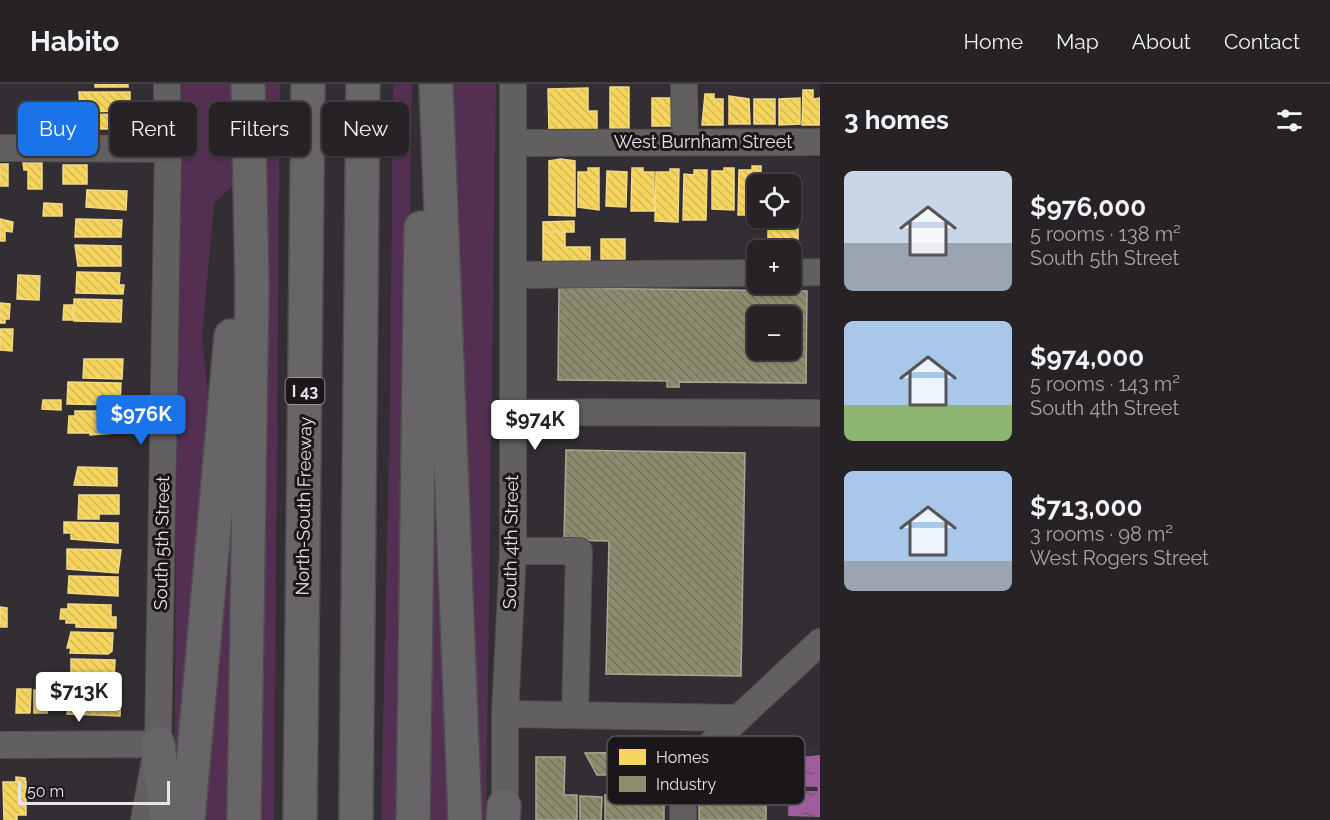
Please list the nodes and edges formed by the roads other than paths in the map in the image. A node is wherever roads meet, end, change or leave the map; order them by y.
1 (167, 84) edge
2 (248, 84) edge
3 (308, 84) edge
4 (363, 84) edge
5 (423, 84) edge
6 (435, 84) edge
7 (513, 84) edge
8 (684, 84) edge
9 (167, 102) edge
10 (248, 102) edge
11 (685, 142) junction
12 (820, 142) edge
13 (513, 143) junction
14 (0, 148) edge
15 (110, 149) edge
16 (168, 156) edge
17 (247, 156) edge
18 (248, 156) edge
19 (820, 272) edge
20 (747, 273) edge
21 (801, 273) edge
22 (513, 275) junction
23 (513, 412) junction
24 (820, 413) edge
25 (513, 551) junction
26 (820, 642) edge
27 (505, 714) junction
28 (575, 715) junction
29 (736, 718) junction
30 (718, 736) edge
31 (158, 744) junction
32 (0, 745) edge
33 (504, 815) edge
34 (144, 820) edge
35 (166, 820) edge
36 (188, 820) edge
37 (244, 820) edge
38 (300, 820) edge
39 (356, 820) edge
40 (413, 820) edge
41 (465, 820) edge

1 - 9 street, South 5th Street
2 - 10 highway
3 - 38 highway, North-South Freeway / I 43
4 - 39 highway
5 - 40 highway
6 - 41 highway
7 - 13 street, South 4th Street
8 - 11 street
11 - 12 street, West Burnham Street
11 - 13 street, West Burnham Street
13 - 22 street, South 4th Street
14 - 15 street
16 - 31 street, South 5th Street
17 - 36 highway
18 - 37 highway
19 - 21 street
20 - 22 street
22 - 23 street, South 4th Street
23 - 24 street
23 - 25 street, South 4th Street
25 - 27 street, South 4th Street
25 - 28 street
26 - 29 street
27 - 28 street
27 - 33 street, South 4th Street
28 - 29 street
29 - 30 street
31 - 32 street
31 - 34 street, South 5th Street
31 - 35 highway

